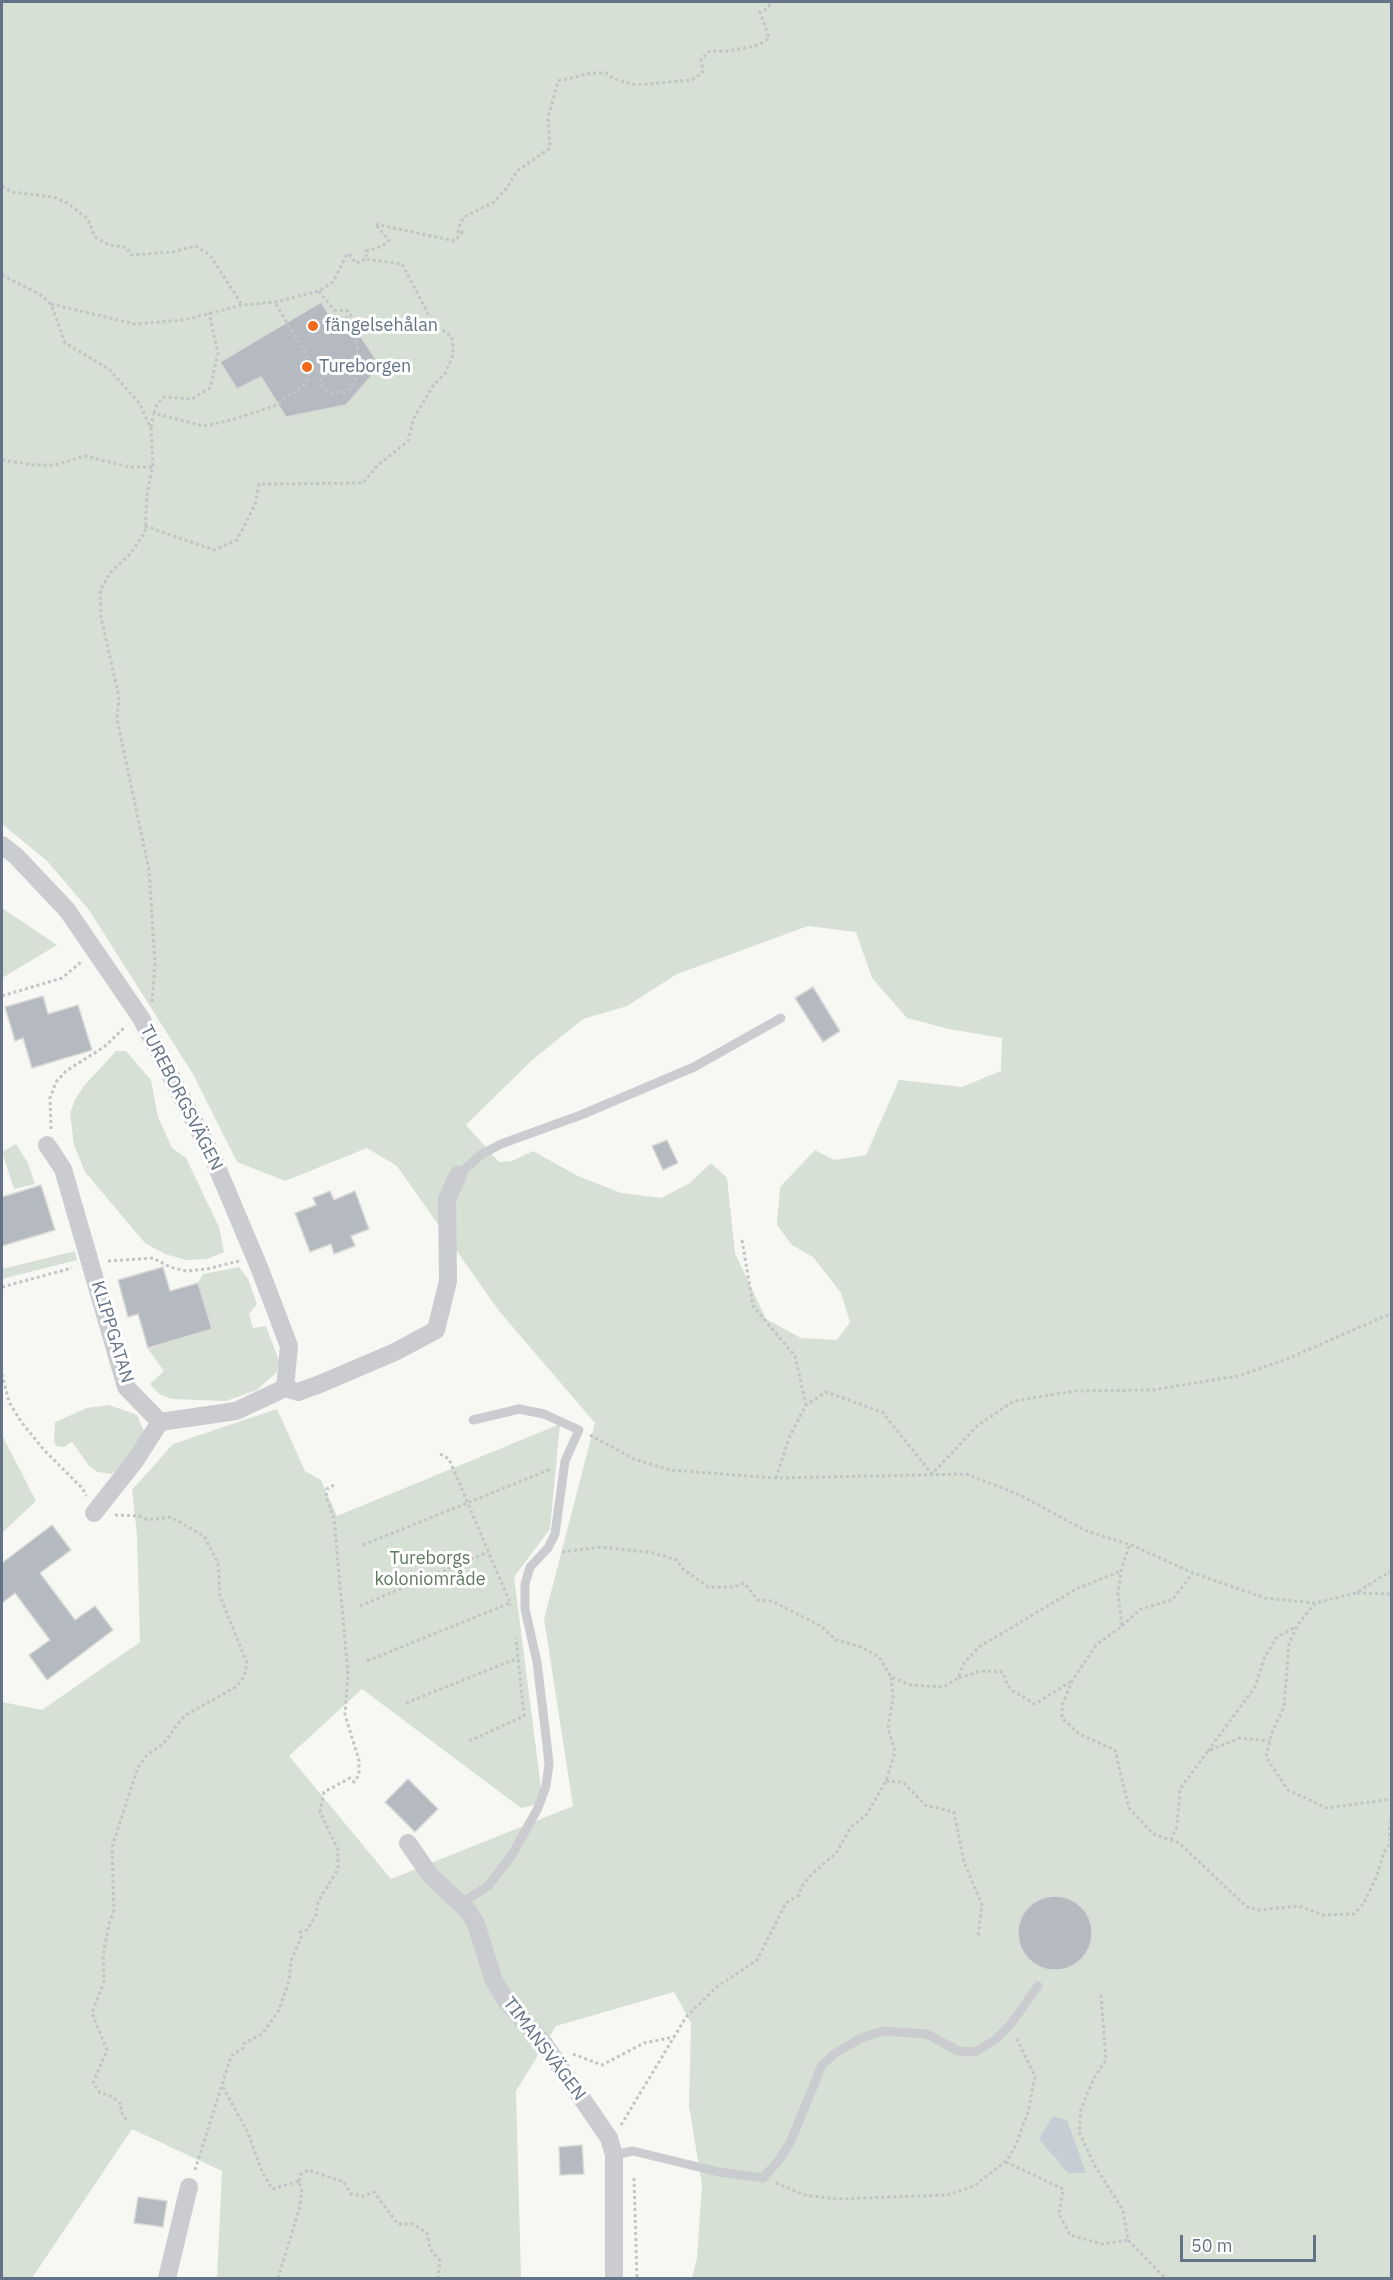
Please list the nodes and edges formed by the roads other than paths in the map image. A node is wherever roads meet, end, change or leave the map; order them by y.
1 (2, 845) edge
2 (782, 1018) dead end
3 (49, 1141) road end
4 (458, 1175) joint
5 (285, 1388) junction
6 (473, 1420) dead end
7 (160, 1422) junction
8 (94, 1513) road end
9 (408, 1843) dead end
10 (462, 1903) junction
11 (1038, 1986) dead end
12 (614, 2155) junction
13 (189, 2187) road end
14 (167, 2278) edge
15 (614, 2278) edge

1 - 5 street, TUREBORGSVÄGEN
2 - 4 lane
3 - 7 street, KLIPPGATAN
4 - 5 street
5 - 7 street
6 - 10 lane
7 - 8 street
9 - 10 street, TIMANSVÄGEN
10 - 12 street, TIMANSVÄGEN
11 - 12 lane
12 - 15 street, TIMANSVÄGEN
13 - 14 street

